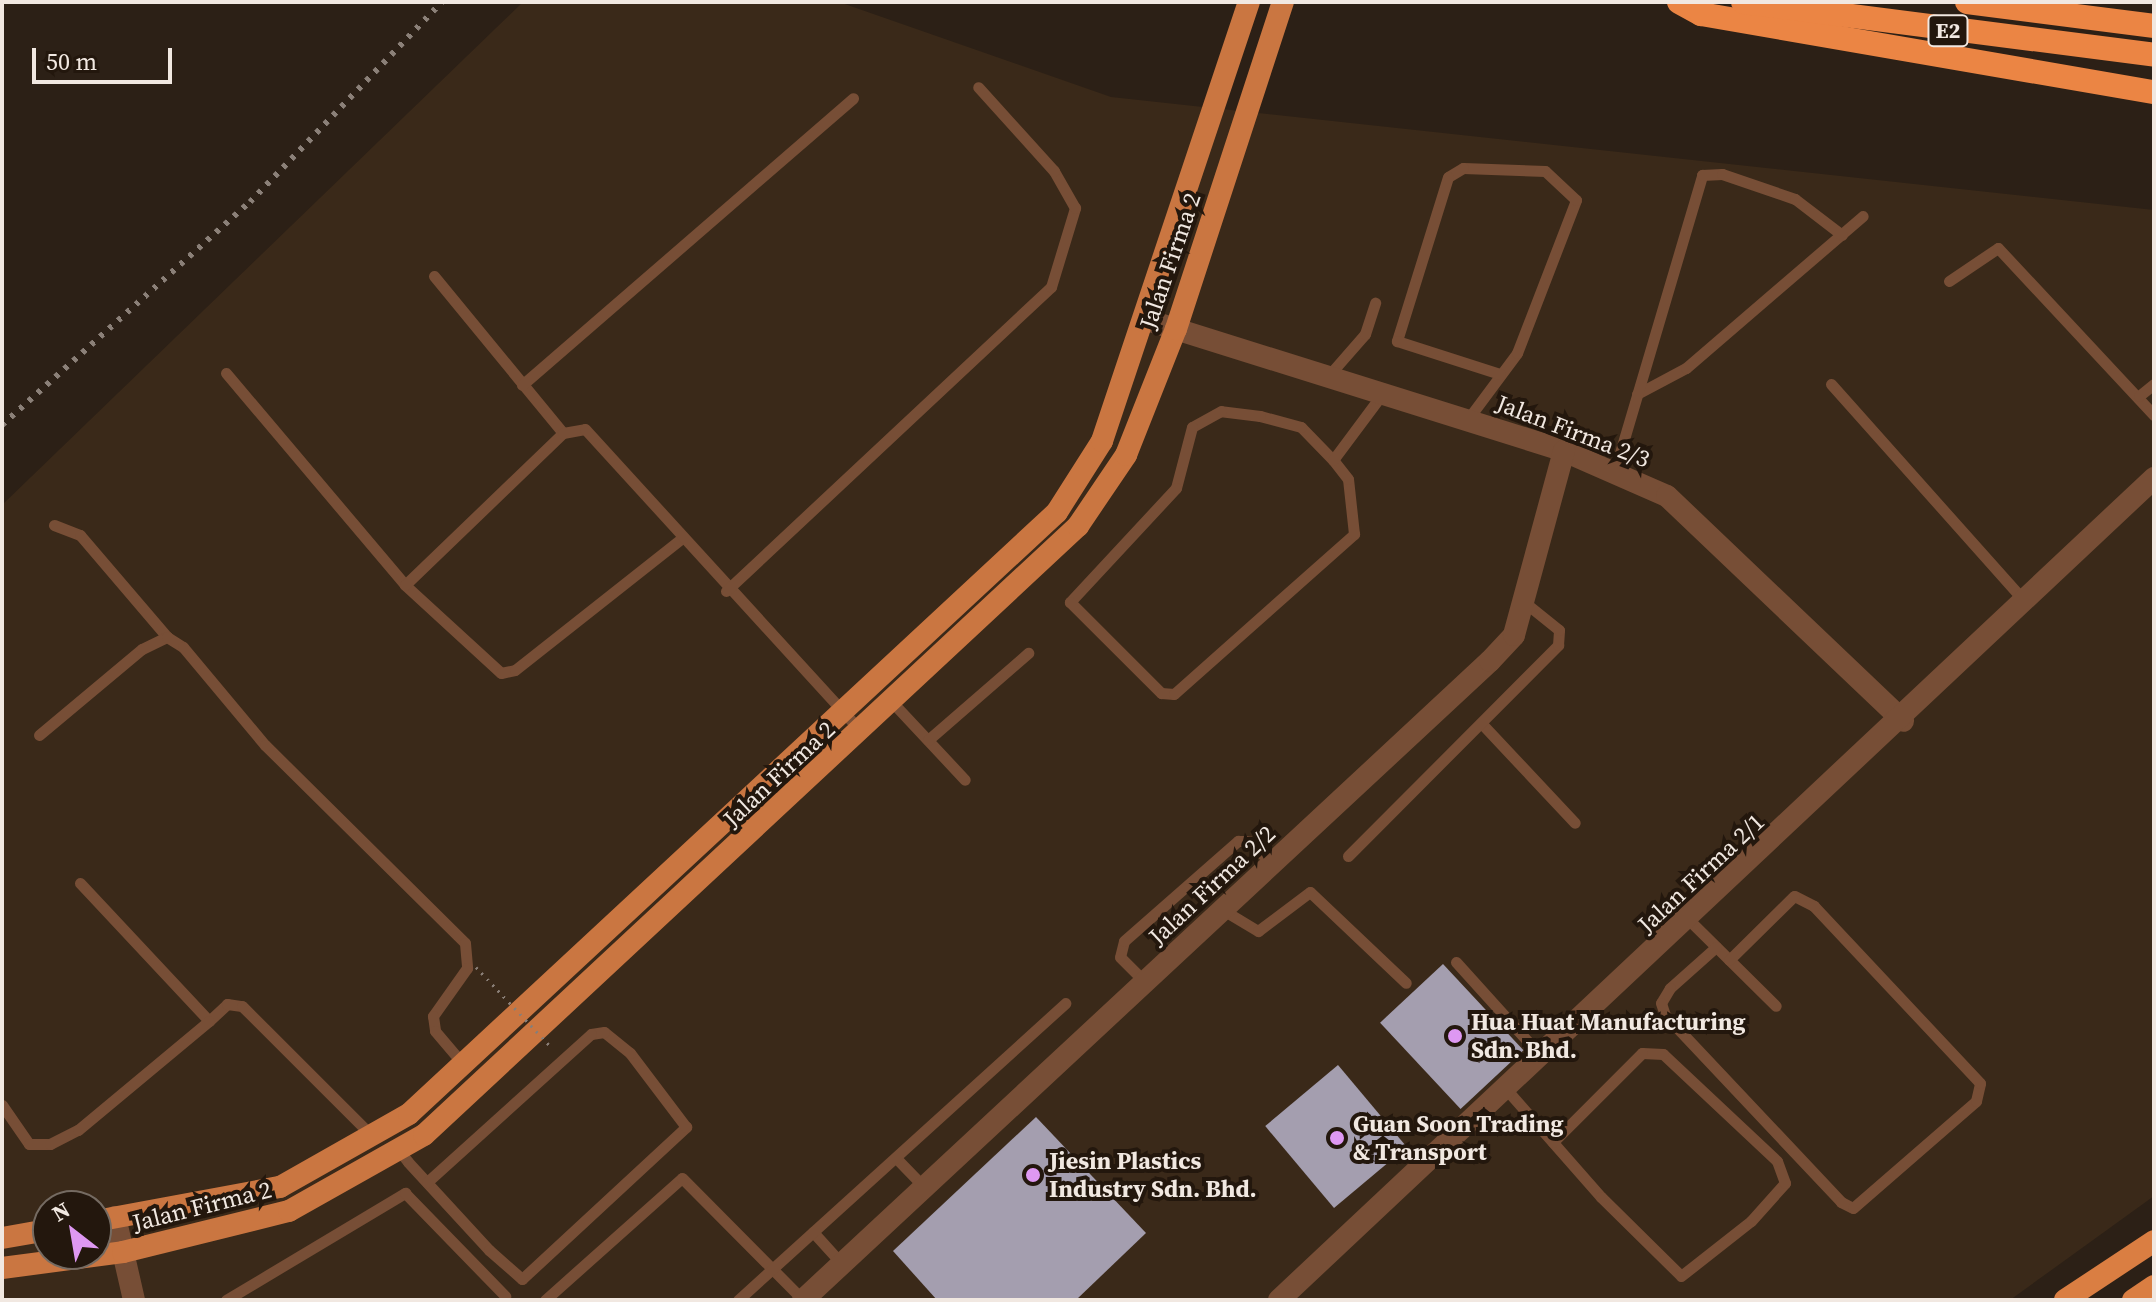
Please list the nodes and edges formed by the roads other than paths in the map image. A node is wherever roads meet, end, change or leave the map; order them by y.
1 (1249, 2) edge
2 (1283, 2) edge
3 (1679, 2) edge
4 (1743, 2) edge
5 (1967, 2) edge
6 (2154, 26) edge
7 (2154, 55) edge
8 (978, 87) dead end
9 (2154, 92) edge
10 (853, 98) dead end
11 (1863, 216) dead end
12 (1842, 235) junction
13 (434, 276) dead end
14 (1949, 281) dead end
15 (1375, 303) dead end
16 (1147, 320) junction
17 (1176, 329) junction
18 (226, 373) dead end
19 (1330, 374) junction
20 (1500, 374) junction
21 (1831, 384) dead end
22 (2154, 384) edge
23 (522, 385) junction
24 (1385, 391) junction
25 (1637, 394) junction
26 (2139, 396) junction
27 (2154, 415) edge
28 (1468, 419) junction
29 (563, 433) junction
30 (1564, 451) junction
31 (1333, 460) junction
32 (1614, 473) junction
33 (2154, 478) edge
34 (54, 525) dead end
35 (681, 539) junction
36 (405, 585) junction
37 (726, 591) junction
38 (1524, 602) junction
39 (2026, 603) junction
40 (167, 637) junction
41 (1028, 653) dead end
42 (893, 703) junction
43 (844, 712) junction
44 (1903, 721) junction
45 (1483, 725) junction
46 (862, 732) junction
47 (39, 735) dead end
48 (928, 740) junction
49 (965, 780) dead end
50 (1575, 823) dead end
51 (1348, 856) dead end
52 (1272, 864) junction
53 (80, 883) dead end
54 (1223, 910) junction
55 (1689, 920) junction
56 (1716, 947) junction
57 (1729, 960) junction
58 (1456, 962) dead end
59 (1145, 982) junction
60 (1406, 983) dead end
61 (1066, 1003) dead end
62 (1776, 1006) dead end
63 (209, 1021) junction
64 (1541, 1057) junction
65 (463, 1064) junction
66 (1506, 1089) junction
67 (2, 1105) edge
68 (371, 1135) junction
69 (1553, 1142) junction
70 (398, 1149) junction
71 (896, 1158) junction
72 (427, 1182) junction
73 (924, 1187) junction
74 (112, 1218) edge
75 (112, 1231) edge
76 (813, 1232) junction
77 (32, 1233) edge
78 (2, 1238) edge
79 (2154, 1241) edge
80 (123, 1252) junction
81 (842, 1264) junction
82 (2, 1268) edge
83 (773, 1269) junction
84 (2154, 1286) edge
85 (505, 1296) dead end
86 (134, 1300) edge
87 (226, 1300) edge
88 (545, 1300) edge
89 (738, 1300) edge
90 (803, 1300) edge
91 (1280, 1300) edge
92 (2065, 1300) edge
93 (2133, 1300) edge

1 - 16 main road, Jalan Firma 2
2 - 17 main road, Jalan Firma 2
3 - 9 highway
4 - 7 highway, E2
5 - 6 highway, E2
8 - 37 lane
10 - 23 lane
11 - 12 lane
12 - 25 lane
12 - 25 lane
13 - 23 lane
14 - 26 lane
15 - 19 lane
16 - 17 street, Jalan Firma 2/3
16 - 43 main road, Jalan Firma 2
17 - 19 street, Jalan Firma 2/3
17 - 42 main road, Jalan Firma 2
18 - 36 lane
19 - 24 street, Jalan Firma 2/3
20 - 20 lane
20 - 28 lane
21 - 39 lane
22 - 26 lane
23 - 29 lane
24 - 28 street, Jalan Firma 2/3
24 - 31 lane
25 - 32 lane
26 - 27 lane
28 - 30 street, Jalan Firma 2/3
29 - 35 lane
29 - 36 lane
30 - 32 street, Jalan Firma 2/3
30 - 38 street, Jalan Firma 2/2
31 - 31 lane
32 - 44 street, Jalan Firma 2/3
33 - 39 street, Jalan Firma 2/1
34 - 40 lane
35 - 36 lane
35 - 37 lane
37 - 43 lane
38 - 45 lane
38 - 52 street, Jalan Firma 2/2
39 - 44 street, Jalan Firma 2/1
40 - 47 lane
40 - 65 lane
41 - 48 lane
42 - 46 main road, Jalan Firma 2
42 - 48 lane
43 - 46 lane
43 - 65 main road, Jalan Firma 2
44 - 55 street, Jalan Firma 2/1
45 - 50 lane
45 - 51 lane
46 - 70 main road, Jalan Firma 2
48 - 49 lane
52 - 54 street, Jalan Firma 2/2
52 - 59 lane
53 - 63 lane
54 - 59 street, Jalan Firma 2/2
54 - 60 lane
55 - 56 lane
55 - 64 street, Jalan Firma 2/1
56 - 57 lane
56 - 57 lane
57 - 62 lane
58 - 64 lane
59 - 73 street, Jalan Firma 2/2
61 - 71 lane
63 - 67 lane
63 - 68 lane
64 - 66 street, Jalan Firma 2/1
65 - 68 main road, Jalan Firma 2
66 - 69 lane
66 - 91 street, Jalan Firma 2/1
68 - 74 main road, Jalan Firma 2
69 - 69 lane
70 - 72 lane
70 - 80 main road, Jalan Firma 2
71 - 73 lane
71 - 76 lane
72 - 72 lane
73 - 81 street, Jalan Firma 2/2
75 - 80 street
76 - 81 lane
76 - 83 lane
77 - 78 main road
79 - 92 highway
80 - 82 main road, Jalan Firma 2
80 - 86 street
81 - 90 street, Jalan Firma 2/2
83 - 88 lane
83 - 89 lane
83 - 90 lane
84 - 93 highway
85 - 87 lane

